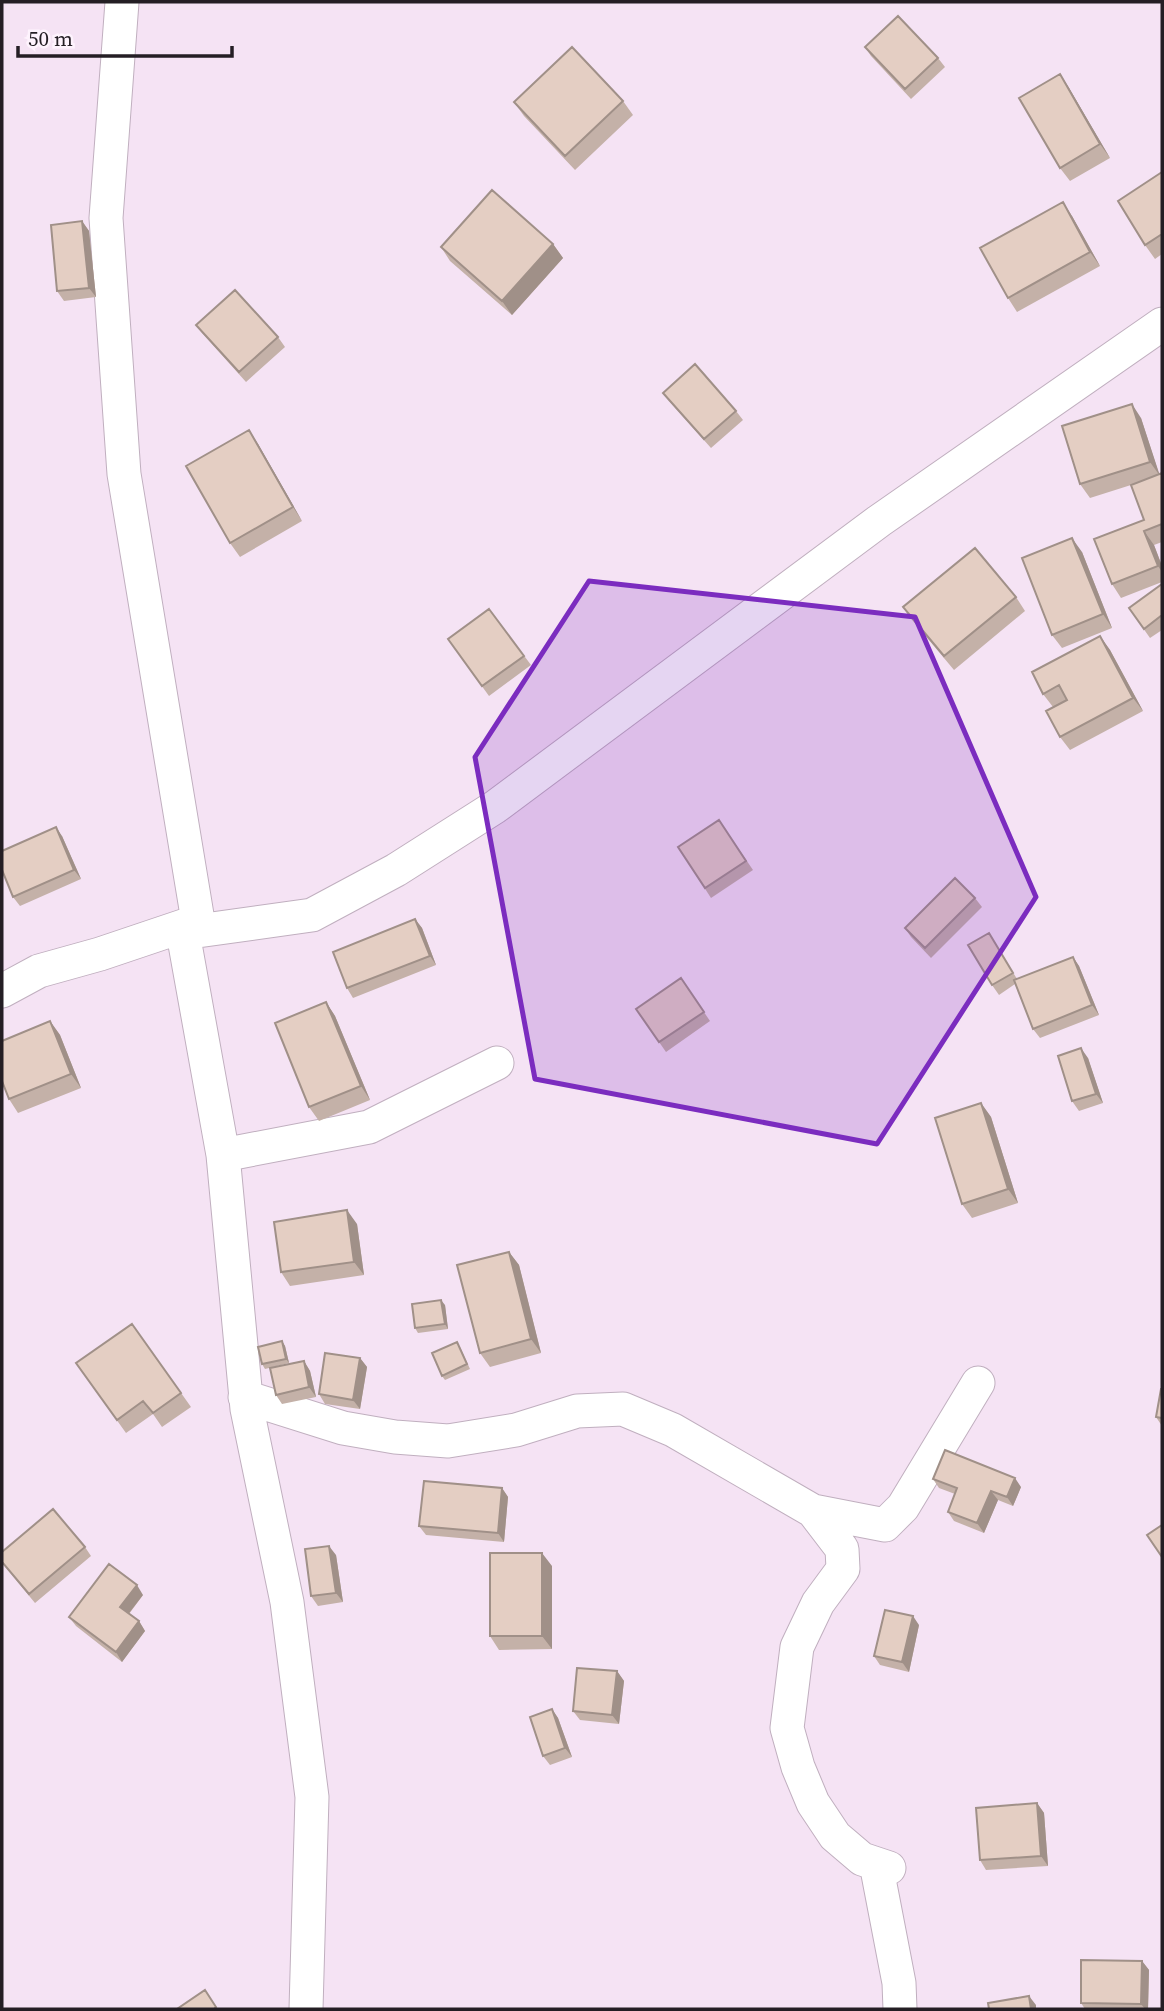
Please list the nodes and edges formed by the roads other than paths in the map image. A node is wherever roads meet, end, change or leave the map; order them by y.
1 (122, 2) edge
2 (1162, 324) edge
3 (191, 927) junction
4 (2, 991) edge
5 (497, 1063) dead end
6 (223, 1155) junction
7 (978, 1383) dead end
8 (245, 1397) junction
9 (813, 1511) junction
10 (306, 2009) edge
11 (900, 2009) edge

1 - 3 street
2 - 3 street
3 - 4 street
3 - 6 street
5 - 6 street
6 - 8 street
7 - 9 street
8 - 9 street
8 - 10 street
9 - 11 street

